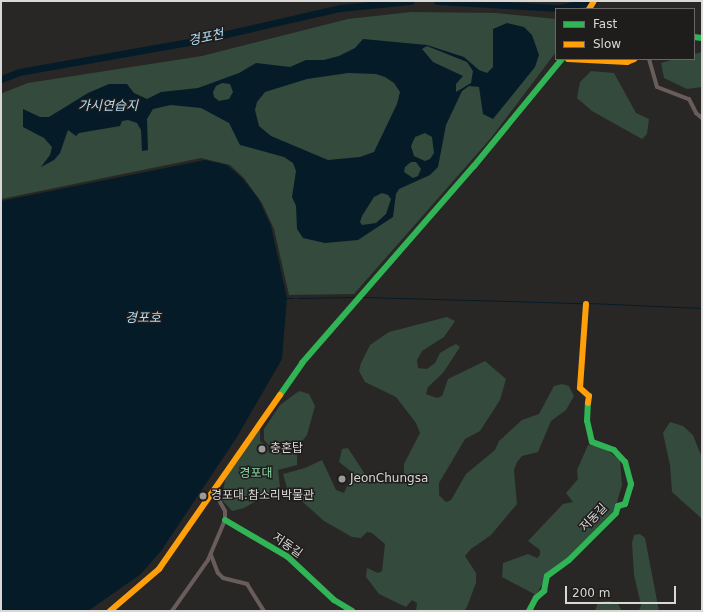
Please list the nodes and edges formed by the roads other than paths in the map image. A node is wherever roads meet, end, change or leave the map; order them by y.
1 (561, 60) edge
2 (569, 60) edge
3 (632, 60) edge
4 (649, 60) edge
5 (702, 118) edge
6 (586, 304) dead end
7 (214, 491) junction
8 (224, 520) junction
9 (211, 555) junction
10 (110, 611) edge
11 (172, 611) edge
12 (264, 611) edge
13 (352, 611) edge
14 (529, 611) edge

1 - 7 street
2 - 3 street
4 - 5 street
6 - 14 street, 저동길
7 - 8 street
7 - 10 street
8 - 9 street
8 - 13 street, 저동길
9 - 11 street
9 - 12 street

